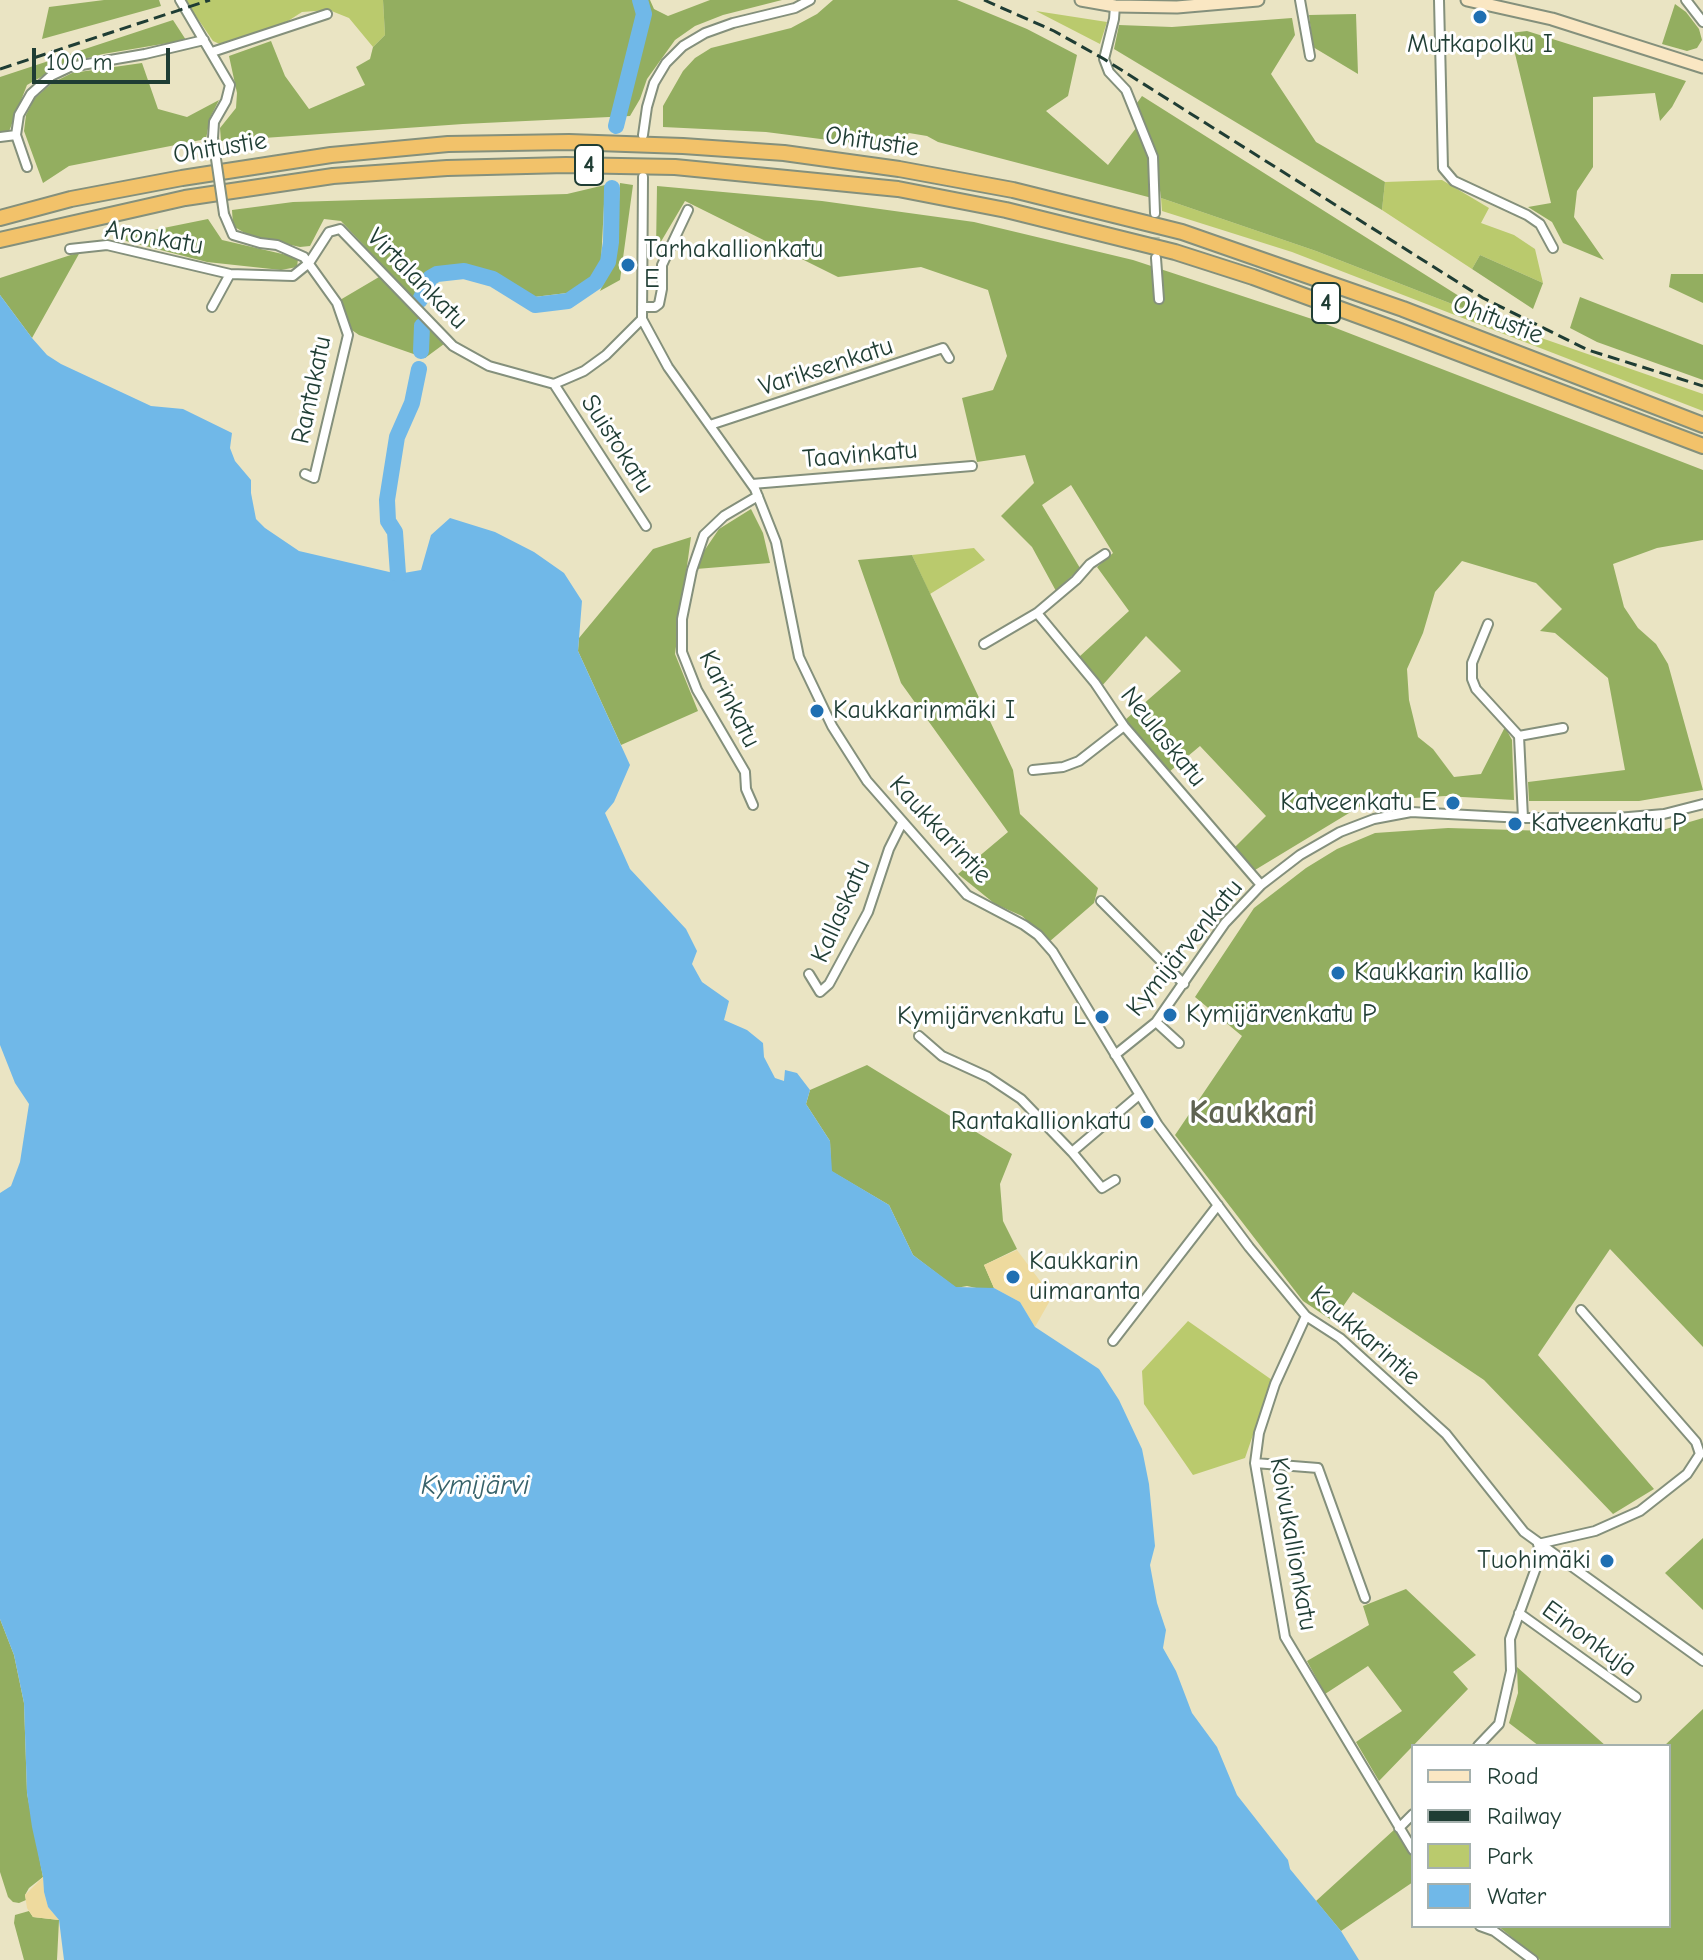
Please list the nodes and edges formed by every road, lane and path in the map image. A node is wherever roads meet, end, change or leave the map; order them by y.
1 (180, 0) edge
2 (810, 0) edge
3 (1081, 0) edge
4 (1258, 0) edge
5 (1300, 0) edge
6 (1439, 0) edge
7 (1467, 0) edge
8 (1475, 0) edge
9 (1686, 0) edge
10 (1115, 6) junction
11 (327, 14) dead end
12 (1703, 22) edge
13 (204, 40) junction
14 (212, 52) junction
15 (1310, 56) dead end
16 (1702, 65) edge
17 (16, 135) junction
18 (643, 135) dead end
19 (0, 137) edge
20 (27, 167) dead end
21 (643, 177) dead end
22 (688, 210) dead end
23 (1155, 213) tunnel mouth
24 (0, 218) edge
25 (0, 240) edge
26 (1553, 248) dead end
27 (70, 249) dead end
28 (1156, 258) tunnel mouth
29 (309, 263) junction
30 (230, 274) junction
31 (1159, 299) dead end
32 (212, 307) dead end
33 (642, 307) junction
34 (642, 319) junction
35 (949, 358) dead end
36 (554, 384) junction
37 (710, 425) junction
38 (1703, 425) edge
39 (1703, 446) edge
40 (972, 466) dead end
41 (305, 474) dead end
42 (752, 484) junction
43 (758, 496) junction
44 (646, 526) dead end
45 (1105, 554) dead end
46 (1037, 613) junction
47 (1488, 624) dead end
48 (984, 644) dead end
49 (1124, 726) junction
50 (1563, 728) dead end
51 (1519, 736) junction
52 (1033, 770) dead end
53 (1703, 804) edge
54 (753, 805) dead end
55 (1523, 818) junction
56 (902, 823) junction
57 (1261, 885) junction
58 (1101, 901) dead end
59 (809, 974) dead end
60 (1184, 984) junction
61 (1156, 1022) junction
62 (919, 1036) dead end
63 (1179, 1043) dead end
64 (1115, 1055) junction
65 (1138, 1096) junction
66 (1072, 1152) junction
67 (1115, 1180) dead end
68 (1218, 1205) junction
69 (1581, 1310) dead end
70 (1306, 1316) junction
71 (1113, 1341) dead end
72 (1255, 1463) junction
73 (1538, 1544) junction
74 (1365, 1598) dead end
75 (1519, 1613) junction
76 (1703, 1661) edge
77 (1636, 1697) dead end
78 (1480, 1744) edge
79 (1411, 1816) edge
80 (1399, 1828) junction
81 (1411, 1847) edge
82 (1486, 1928) edge
83 (1533, 1960) edge

1 - 13 street
2 - 18 street
3 - 10 street
4 - 10 street
5 - 15 street
6 - 26 street
7 - 8 street
8 - 16 street
9 - 12 street
10 - 23 street
11 - 14 street
13 - 14 street
13 - 17 street
14 - 29 street, bridge
17 - 19 street
17 - 20 street
21 - 33 street, Kaukkarintie
22 - 33 street
24 - 38 highway, Ohitustie / 4
25 - 39 highway, Ohitustie / 4
27 - 30 street, Aronkatu
28 - 31 street
29 - 30 street, Aronkatu
29 - 36 street, Virtalankatu
29 - 41 street, Rantakatu
30 - 32 street, Aronkatu
33 - 34 street, Kaukkarintie
34 - 36 street
34 - 37 street, Kaukkarintie
35 - 37 street, Variksenkatu
36 - 44 street, Suistokatu
37 - 42 street, Kaukkarintie
40 - 42 street, Taavinkatu
42 - 43 street, Kaukkarintie
43 - 54 street, Karinkatu
43 - 56 street, Kaukkarintie
45 - 46 street
46 - 48 street
46 - 49 street, Neulaskatu
47 - 51 street
49 - 52 street
49 - 57 street, Neulaskatu
50 - 51 street
51 - 55 street
53 - 55 street, Kymijärvenkatu
55 - 57 street, Kymijärvenkatu
56 - 59 street, Kallaskatu
56 - 64 street, Kaukkarintie
57 - 60 street, Kymijärvenkatu
58 - 60 street
60 - 61 street, Kymijärvenkatu
61 - 63 street
61 - 64 street, Kymijärvenkatu
62 - 66 street
64 - 65 street, Kaukkarintie
65 - 66 street
65 - 68 street, Kaukkarintie
66 - 67 street
68 - 70 street, Kaukkarintie
68 - 71 street
69 - 73 street
70 - 72 street, Koivukallionkatu
70 - 73 street, Kaukkarintie
72 - 74 street
72 - 80 street, Koivukallionkatu
73 - 75 street
73 - 76 street, Kaukkarintie
75 - 77 street, Einonkuja
75 - 78 street
79 - 80 street
80 - 81 street, Koivukallionkatu
82 - 83 street

